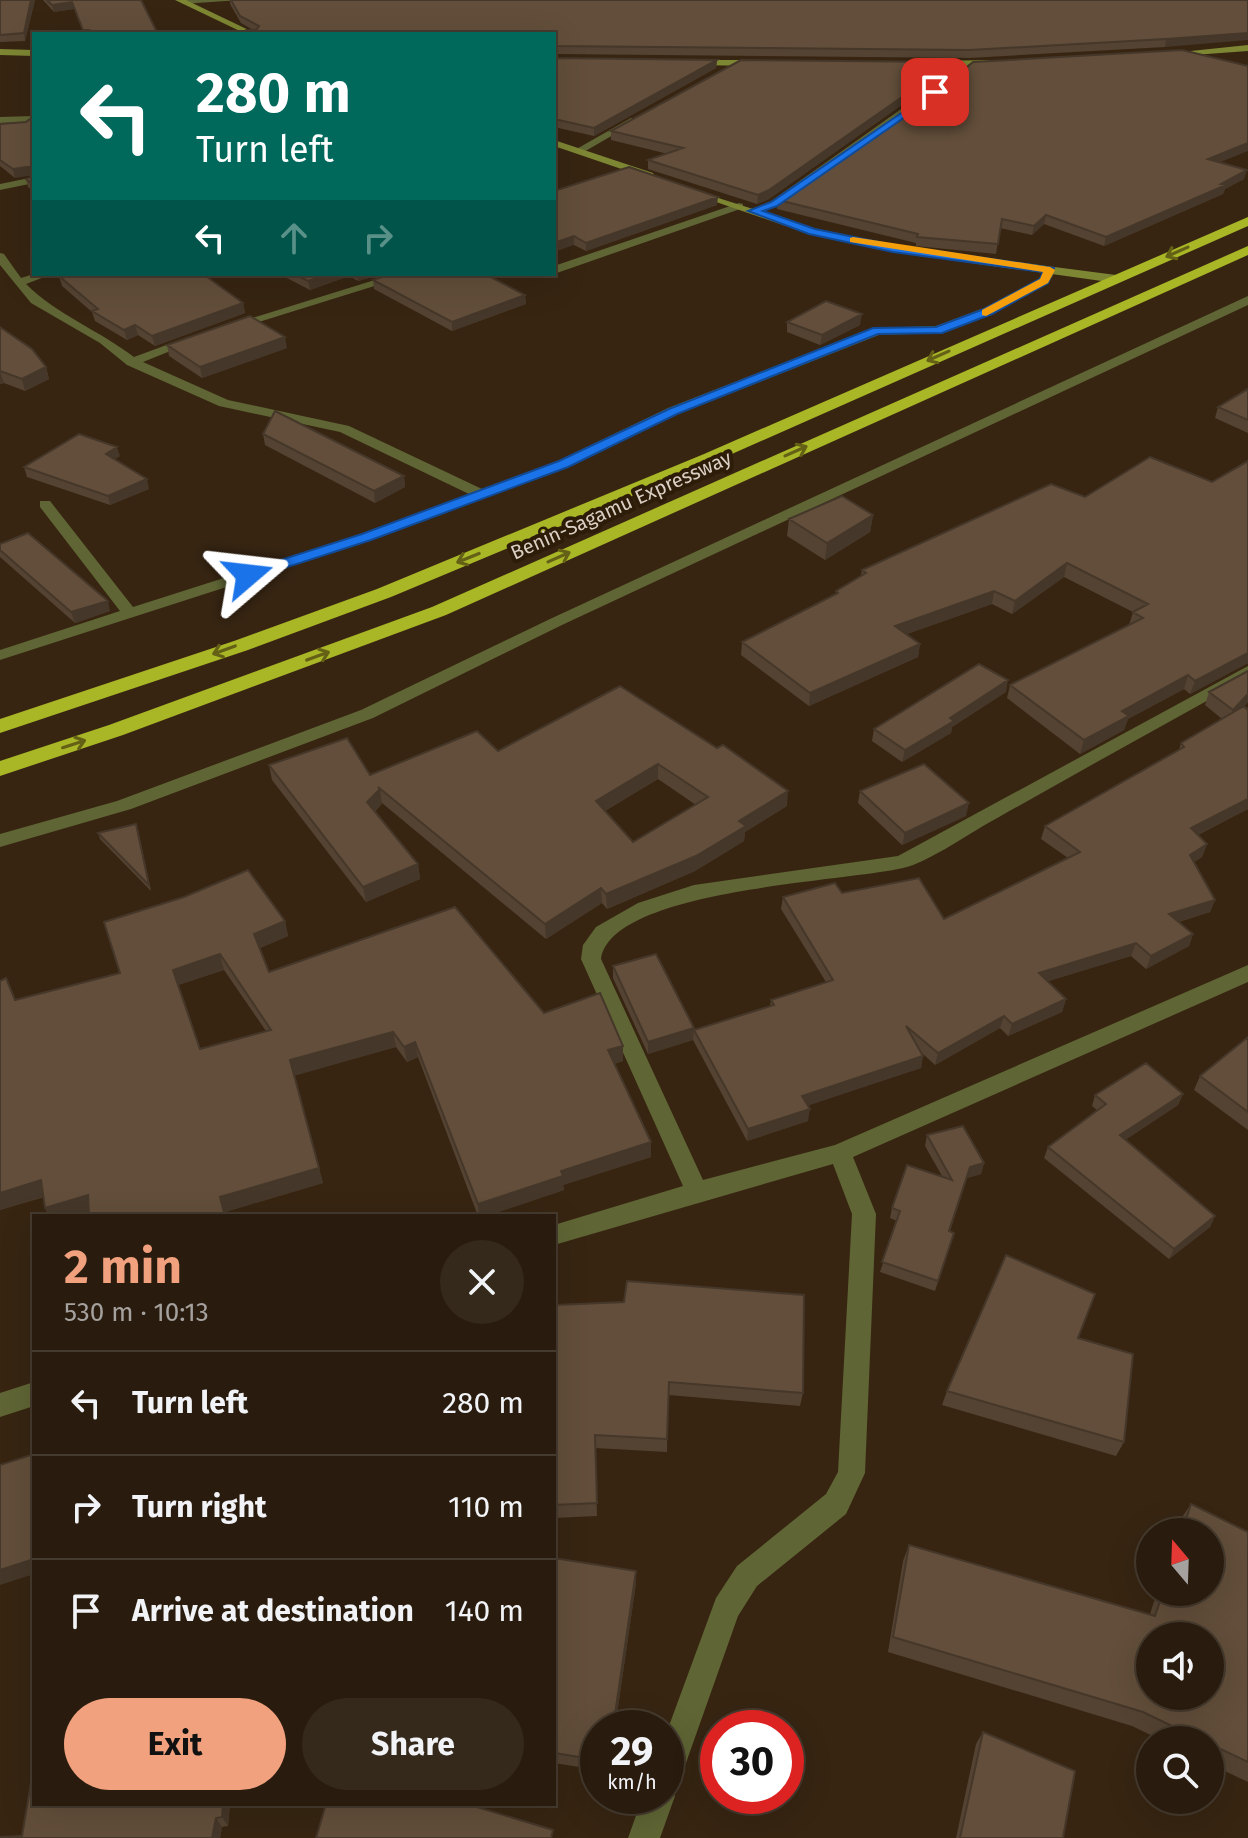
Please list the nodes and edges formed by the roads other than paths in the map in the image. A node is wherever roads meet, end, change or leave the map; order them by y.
1 (236, 0) edge
2 (181, 1) edge
3 (249, 32) edge
4 (1248, 48) edge
5 (0, 52) edge
6 (32, 53) edge
7 (1148, 55) edge
8 (675, 62) edge
9 (1016, 62) edge
10 (736, 63) junction
11 (767, 63) edge
12 (907, 64) edge
13 (969, 64) junction
14 (710, 78) edge
15 (644, 115) edge
16 (32, 119) edge
17 (0, 120) edge
18 (556, 144) edge
19 (578, 151) junction
20 (32, 180) edge
21 (666, 181) edge
22 (680, 186) edge
23 (0, 187) edge
24 (739, 206) junction
25 (753, 211) junction
26 (1248, 221) edge
27 (1248, 250) edge
28 (0, 256) edge
29 (556, 269) edge
30 (1050, 270) junction
31 (40, 276) edge
32 (400, 276) edge
33 (1116, 279) junction
34 (18, 283) junction
35 (1248, 300) edge
36 (213, 333) edge
37 (199, 338) edge
38 (132, 362) junction
39 (480, 494) junction
40 (45, 504) dead end
41 (129, 612) junction
42 (0, 655) edge
43 (1248, 671) edge
44 (0, 726) edge
45 (0, 769) edge
46 (0, 841) edge
47 (1248, 973) edge
48 (840, 1153) junction
49 (697, 1192) junction
50 (556, 1234) edge
51 (32, 1395) edge
52 (0, 1405) edge
53 (684, 1726) edge
54 (653, 1814) edge
55 (644, 1838) edge

1 - 2 street
2 - 3 street
4 - 7 street
5 - 6 street
8 - 10 street
9 - 13 street
10 - 11 street
10 - 14 street
12 - 13 street
13 - 25 street
15 - 19 street
16 - 17 street
18 - 19 street
19 - 21 street
20 - 23 street
22 - 24 street
24 - 25 street
24 - 29 street
25 - 30 street
26 -> 33 highway, Benin-Sagamu Expressway
45 -> 27 highway, Benin-Sagamu Expressway
28 - 34 street
30 - 33 street
30 - 39 street
31 - 34 street
32 - 36 street
33 -> 44 highway, Benin-Sagamu Expressway
34 - 38 street
35 - 46 street
37 - 38 street
38 - 39 street
39 - 41 street
40 - 41 street
41 - 42 street
43 - 49 street
47 - 48 street
48 - 49 street
48 - 53 street
49 - 50 street
51 - 52 street
54 - 55 street

